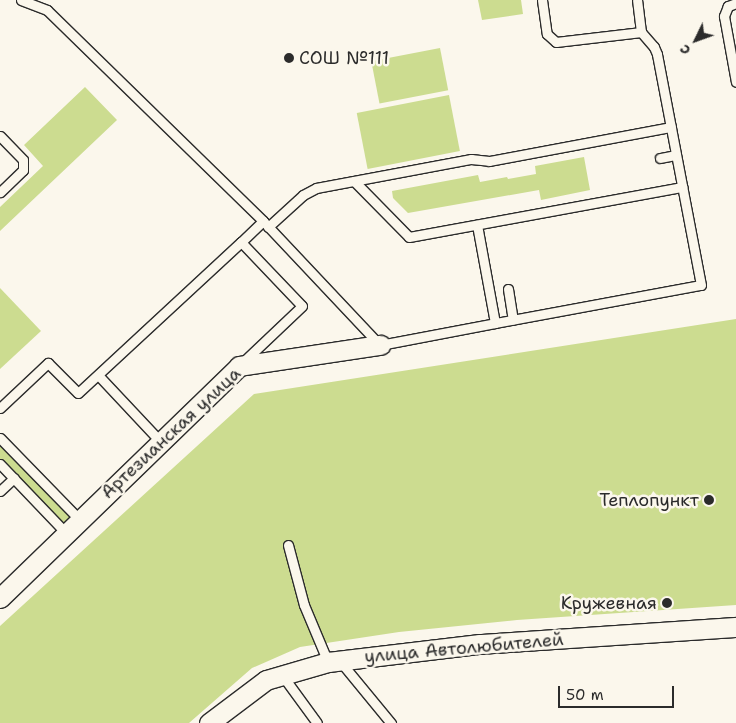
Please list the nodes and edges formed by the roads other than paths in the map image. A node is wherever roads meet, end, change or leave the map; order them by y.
1 (21, 0) edge
2 (542, 0) edge
3 (637, 0) edge
4 (736, 3) edge
5 (641, 32) junction
6 (736, 82) edge
7 (671, 127) junction
8 (0, 136) edge
9 (676, 155) junction
10 (660, 158) dead end
11 (354, 181) junction
12 (682, 187) junction
13 (0, 192) edge
14 (266, 224) junction
15 (477, 225) junction
16 (241, 242) junction
17 (508, 289) dead end
18 (513, 320) junction
19 (495, 324) junction
20 (380, 345) junction
21 (239, 366) junction
22 (98, 375) junction
23 (0, 408) edge
24 (0, 438) edge
25 (160, 440) junction
26 (0, 464) edge
27 (14, 478) junction
28 (0, 491) edge
29 (73, 526) junction
30 (288, 545) dead end
31 (0, 598) edge
32 (736, 627) edge
33 (334, 661) junction
34 (282, 675) junction
35 (209, 723) edge
36 (317, 723) edge
37 (391, 723) edge

1 - 14 lane
2 - 5 lane
3 - 5 lane
4 - 6 lane
5 - 7 lane
7 - 9 lane
7 - 11 lane
8 - 13 lane
9 - 10 lane
9 - 12 lane
11 - 14 lane
11 - 15 lane
12 - 15 lane
12 - 18 lane
14 - 16 lane
14 - 20 lane
15 - 19 lane
16 - 21 lane
16 - 22 lane
17 - 18 lane
18 - 19 lane
19 - 20 lane
20 - 21 street, Артезианская улица
21 - 25 street, Артезианская улица
22 - 23 lane
22 - 25 lane
24 - 29 lane
25 - 29 street, Артезианская улица
26 - 27 lane
27 - 28 lane
27 - 29 lane
29 - 31 street, Артезианская улица
30 - 33 lane
32 - 33 street, улица Автолюбителей
33 - 34 street, улица Автолюбителей
33 - 37 lane
34 - 35 street, улица Автолюбителей
34 - 36 lane

